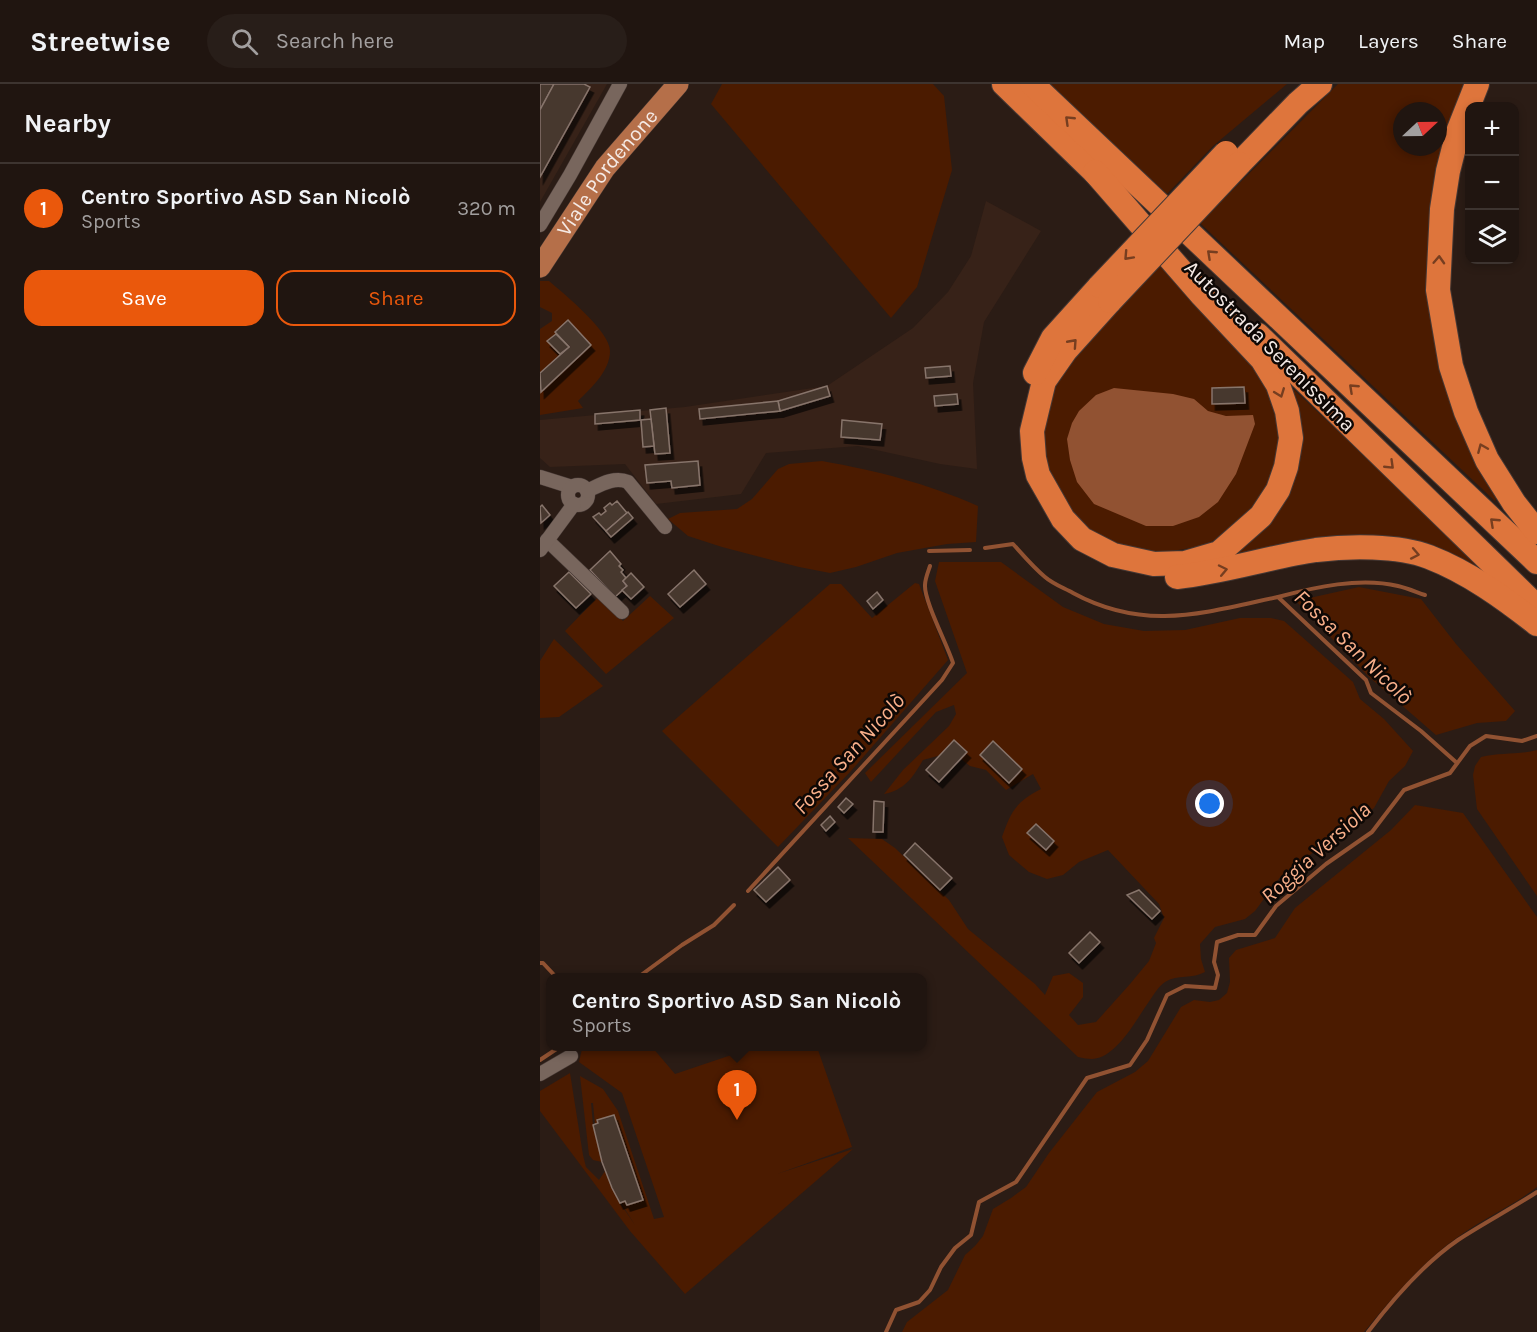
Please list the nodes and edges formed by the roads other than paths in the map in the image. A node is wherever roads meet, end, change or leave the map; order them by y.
1 (620, 84) edge
2 (678, 84) edge
3 (1004, 84) edge
4 (1032, 84) edge
5 (1301, 84) edge
6 (1320, 84) edge
7 (1477, 84) edge
8 (1233, 158) junction
9 (1095, 172) junction
10 (540, 225) edge
11 (540, 267) edge
12 (1105, 294) junction
13 (540, 477) edge
14 (572, 487) junction
15 (587, 491) junction
16 (574, 504) junction
17 (665, 527) dead end
18 (1537, 532) edge
19 (544, 545) edge
20 (1537, 562) edge
21 (1537, 608) edge
22 (622, 612) dead end
23 (1537, 624) edge
24 (571, 1056) dead end
25 (540, 1074) edge

1 - 10 street
2 - 11 main road, Viale Pordenone
3 - 9 highway, Autostrada Serenissima
20 -> 4 highway, Autostrada Serenissima
5 - 8 highway
6 - 8 highway
18 -> 7 highway
8 - 12 highway, bridge
9 -> 12 highway
9 -> 21 highway, Autostrada Serenissima
12 -> 23 highway
13 - 14 street
14 - 15 street
14 - 16 street
15 - 16 street
15 - 17 street
16 - 19 street
19 - 22 street
24 - 25 street

